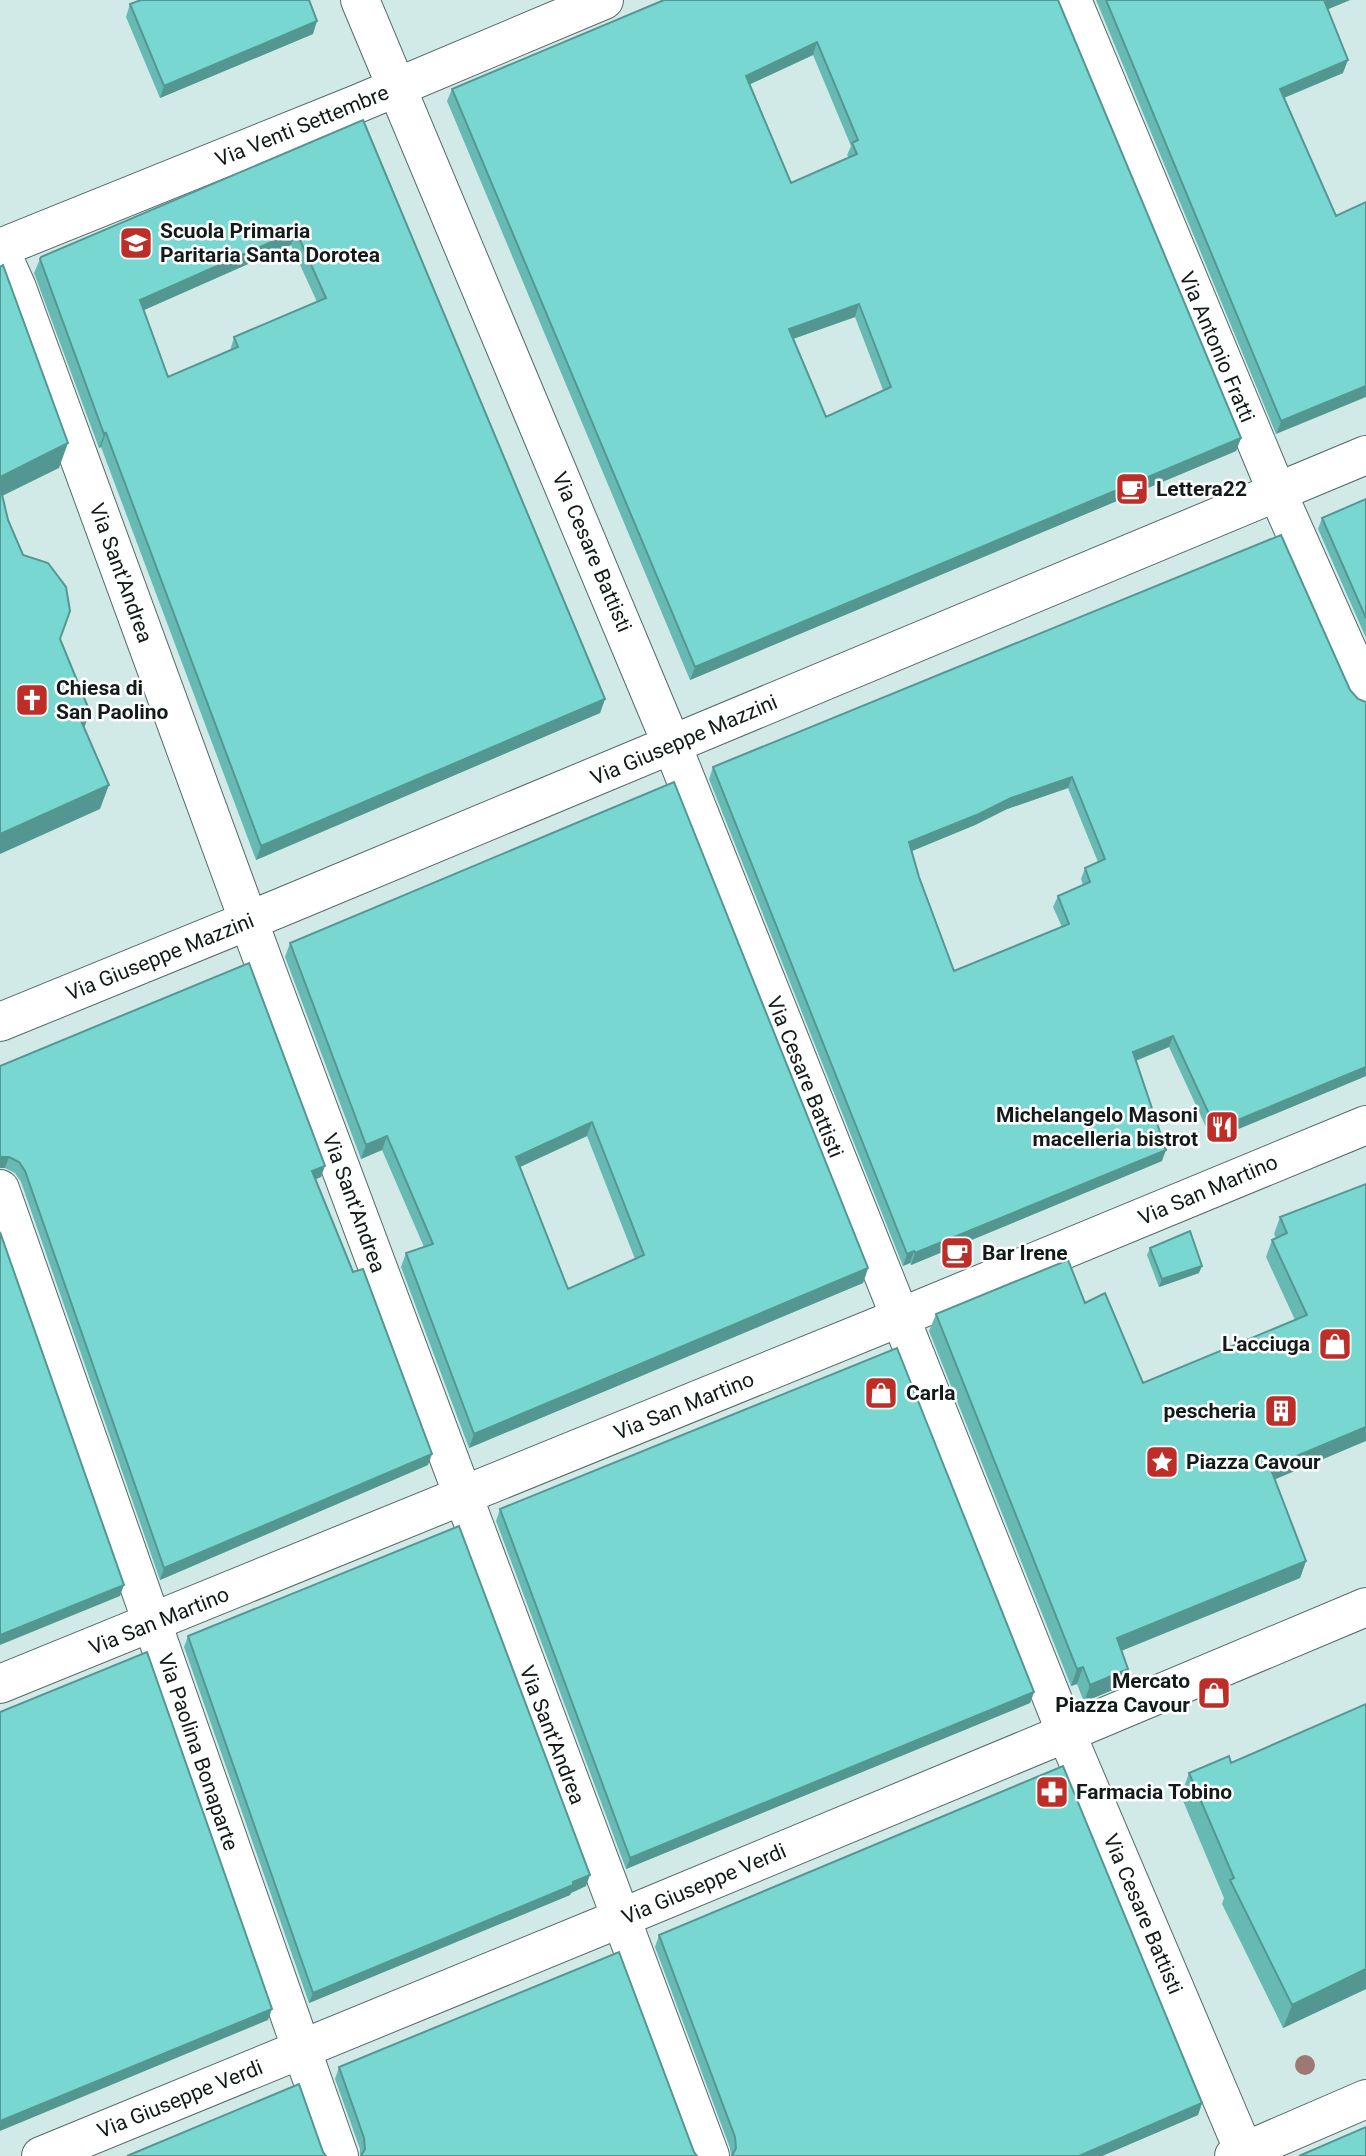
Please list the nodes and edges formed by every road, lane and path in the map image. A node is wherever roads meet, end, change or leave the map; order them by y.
1 (360, 0) edge
2 (604, 0) edge
3 (1072, 0) edge
4 (397, 88) junction
5 (0, 249) edge
6 (1366, 454) edge
7 (1277, 492) junction
8 (1366, 692) edge
9 (672, 745) junction
10 (249, 920) junction
11 (0, 1022) edge
12 (1366, 1125) edge
13 (0, 1189) edge
14 (901, 1317) junction
15 (463, 1496) junction
16 (1366, 1607) edge
17 (153, 1623) junction
18 (0, 1684) edge
19 (1066, 1733) junction
20 (621, 1919) junction
21 (302, 2049) junction
22 (1366, 2099) edge
23 (1242, 2155) edge
24 (41, 2156) edge
25 (339, 2156) edge
26 (710, 2156) edge

1 - 4 street, Via Cesare Battisti
2 - 4 street, Via Venti Settembre
3 - 7 street, Via Antonio Fratti
4 - 5 street, Via Venti Settembre
4 - 9 street, Via Cesare Battisti
5 - 10 street, Via Sant'Andrea
6 - 7 street, Via Giuseppe Mazzini
7 - 8 street, Via Antonio Fratti
7 - 9 street, Via Giuseppe Mazzini
9 - 10 street, Via Giuseppe Mazzini
9 - 14 street, Via Cesare Battisti
10 - 11 street, Via Giuseppe Mazzini
10 - 15 street, Via Sant'Andrea
12 - 14 street, Via San Martino
13 - 17 street, Via Paolina Bonaparte
14 - 15 street, Via San Martino
14 - 19 street, Via Cesare Battisti
15 - 17 street, Via San Martino
15 - 20 street, Via Sant'Andrea
16 - 19 street, Via Giuseppe Verdi
17 - 18 street, Via San Martino
17 - 21 street, Via Paolina Bonaparte
19 - 20 street, Via Giuseppe Verdi
19 - 23 street, Via Cesare Battisti
20 - 21 street, Via Giuseppe Verdi
20 - 26 street, Via Sant'Andrea
21 - 24 street, Via Giuseppe Verdi
21 - 25 street, Via Paolina Bonaparte
22 - 23 street

